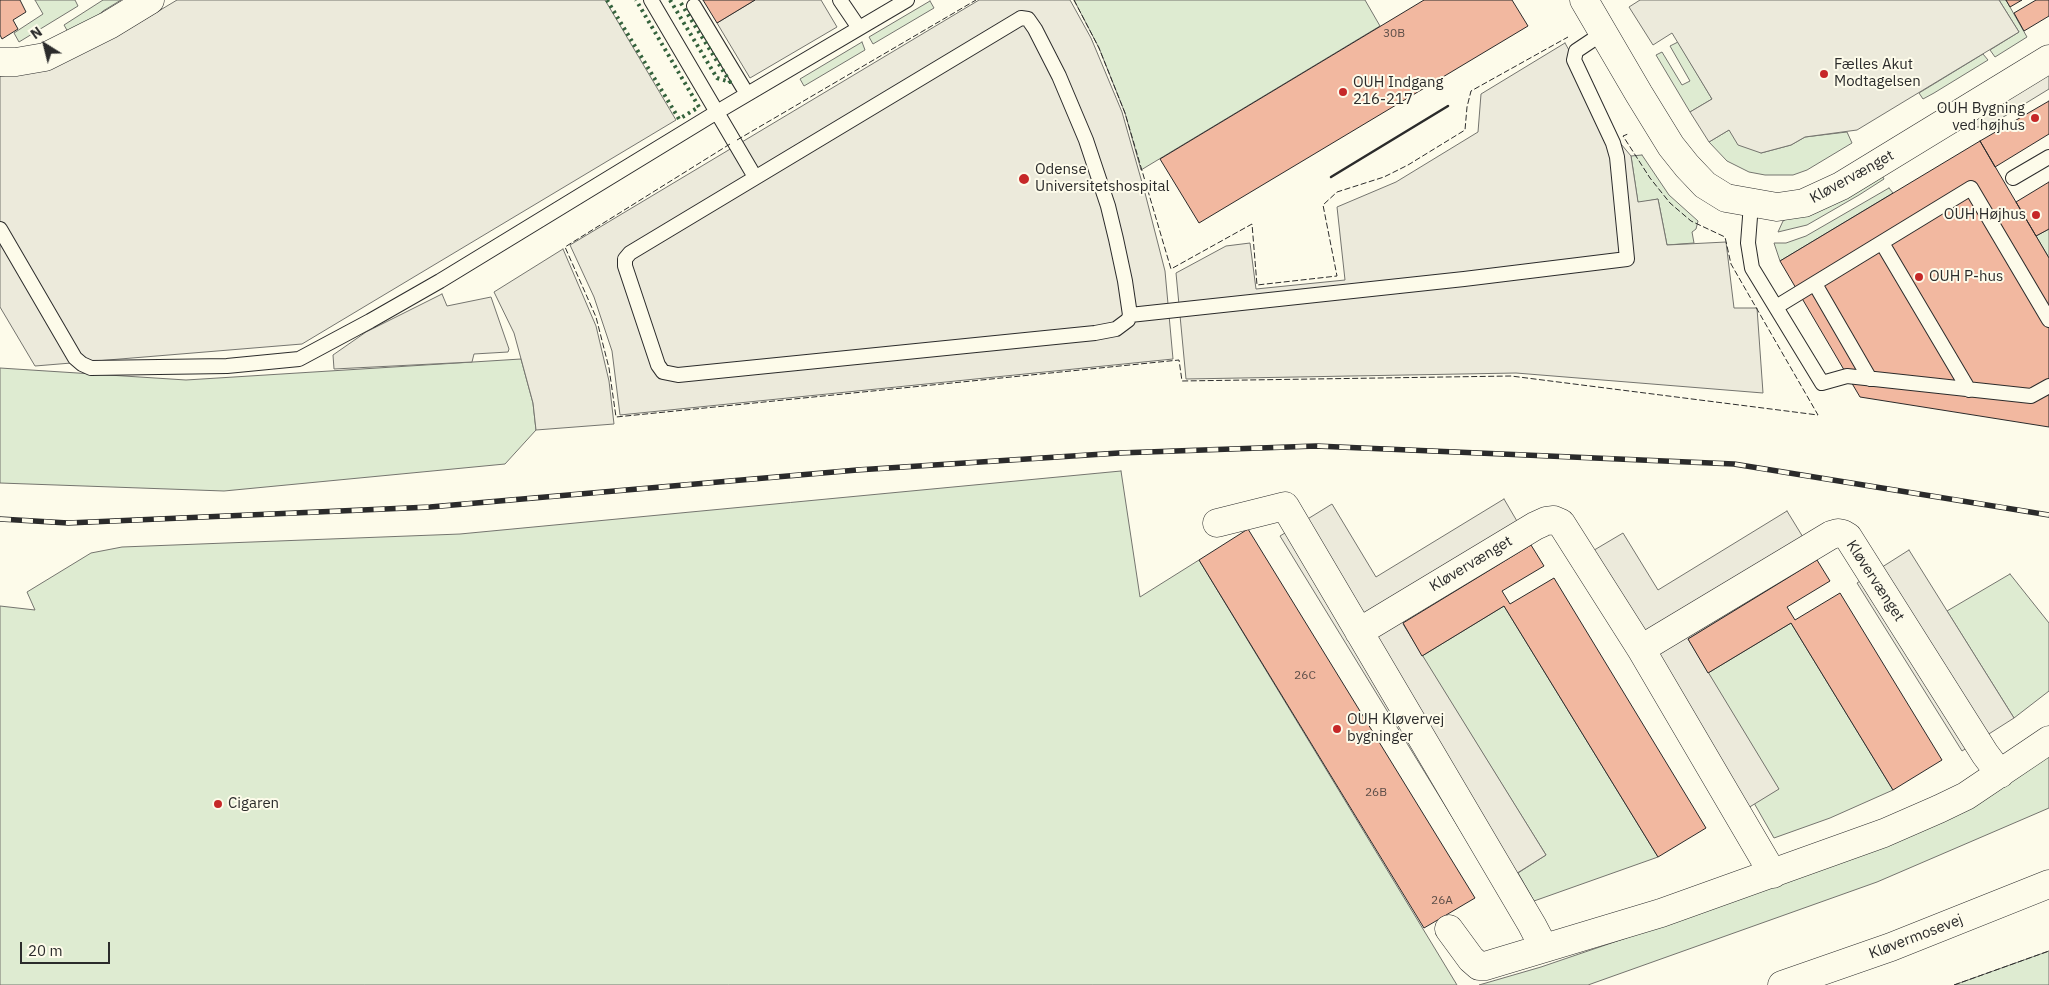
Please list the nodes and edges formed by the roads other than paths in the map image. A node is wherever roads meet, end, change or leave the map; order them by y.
1 (150, 0) edge
2 (651, 0) edge
3 (840, 0) edge
4 (907, 0) edge
5 (1584, 0) edge
6 (694, 6) dead end
7 (859, 28) junction
8 (1603, 33) junction
9 (2049, 59) edge
10 (0, 62) edge
11 (747, 94) junction
12 (716, 112) junction
13 (2049, 157) edge
14 (755, 177) junction
15 (2013, 178) dead end
16 (1751, 204) junction
17 (0, 229) edge
18 (1882, 243) junction
19 (1815, 284) junction
20 (1776, 308) junction
21 (1130, 315) junction
22 (2049, 320) edge
23 (1870, 379) junction
24 (2049, 386) edge
25 (1969, 390) junction
26 (1217, 523) dead end
27 (1359, 632) junction
28 (1641, 649) junction
29 (2049, 740) edge
30 (2000, 774) junction
31 (1773, 874) junction
32 (2049, 884) edge
33 (1449, 929) dead end
34 (1544, 948) junction
35 (1782, 985) edge

1 - 10 street
2 - 12 lane
3 - 7 lane
4 - 7 lane
5 - 8 street, Kløvervænget
6 - 11 lane
7 - 11 lane
8 - 16 street, Kløvervænget
8 - 21 lane
9 - 16 street, Kløvervænget
11 - 12 lane
12 - 14 lane
12 - 17 lane
13 - 15 lane
14 - 21 lane
14 - 21 lane
16 - 20 lane
18 - 19 lane
18 - 22 lane
18 - 25 lane
19 - 20 lane
19 - 23 lane
20 - 23 lane
23 - 25 lane
24 - 25 lane
26 - 27 street
27 - 28 street, Kløvervænget
27 - 34 street
28 - 30 street, Kløvervænget
28 - 31 street, Kløvervænget
29 - 30 street
30 - 31 street
31 - 34 street
32 - 35 street, Kløvermosevej
33 - 34 street

